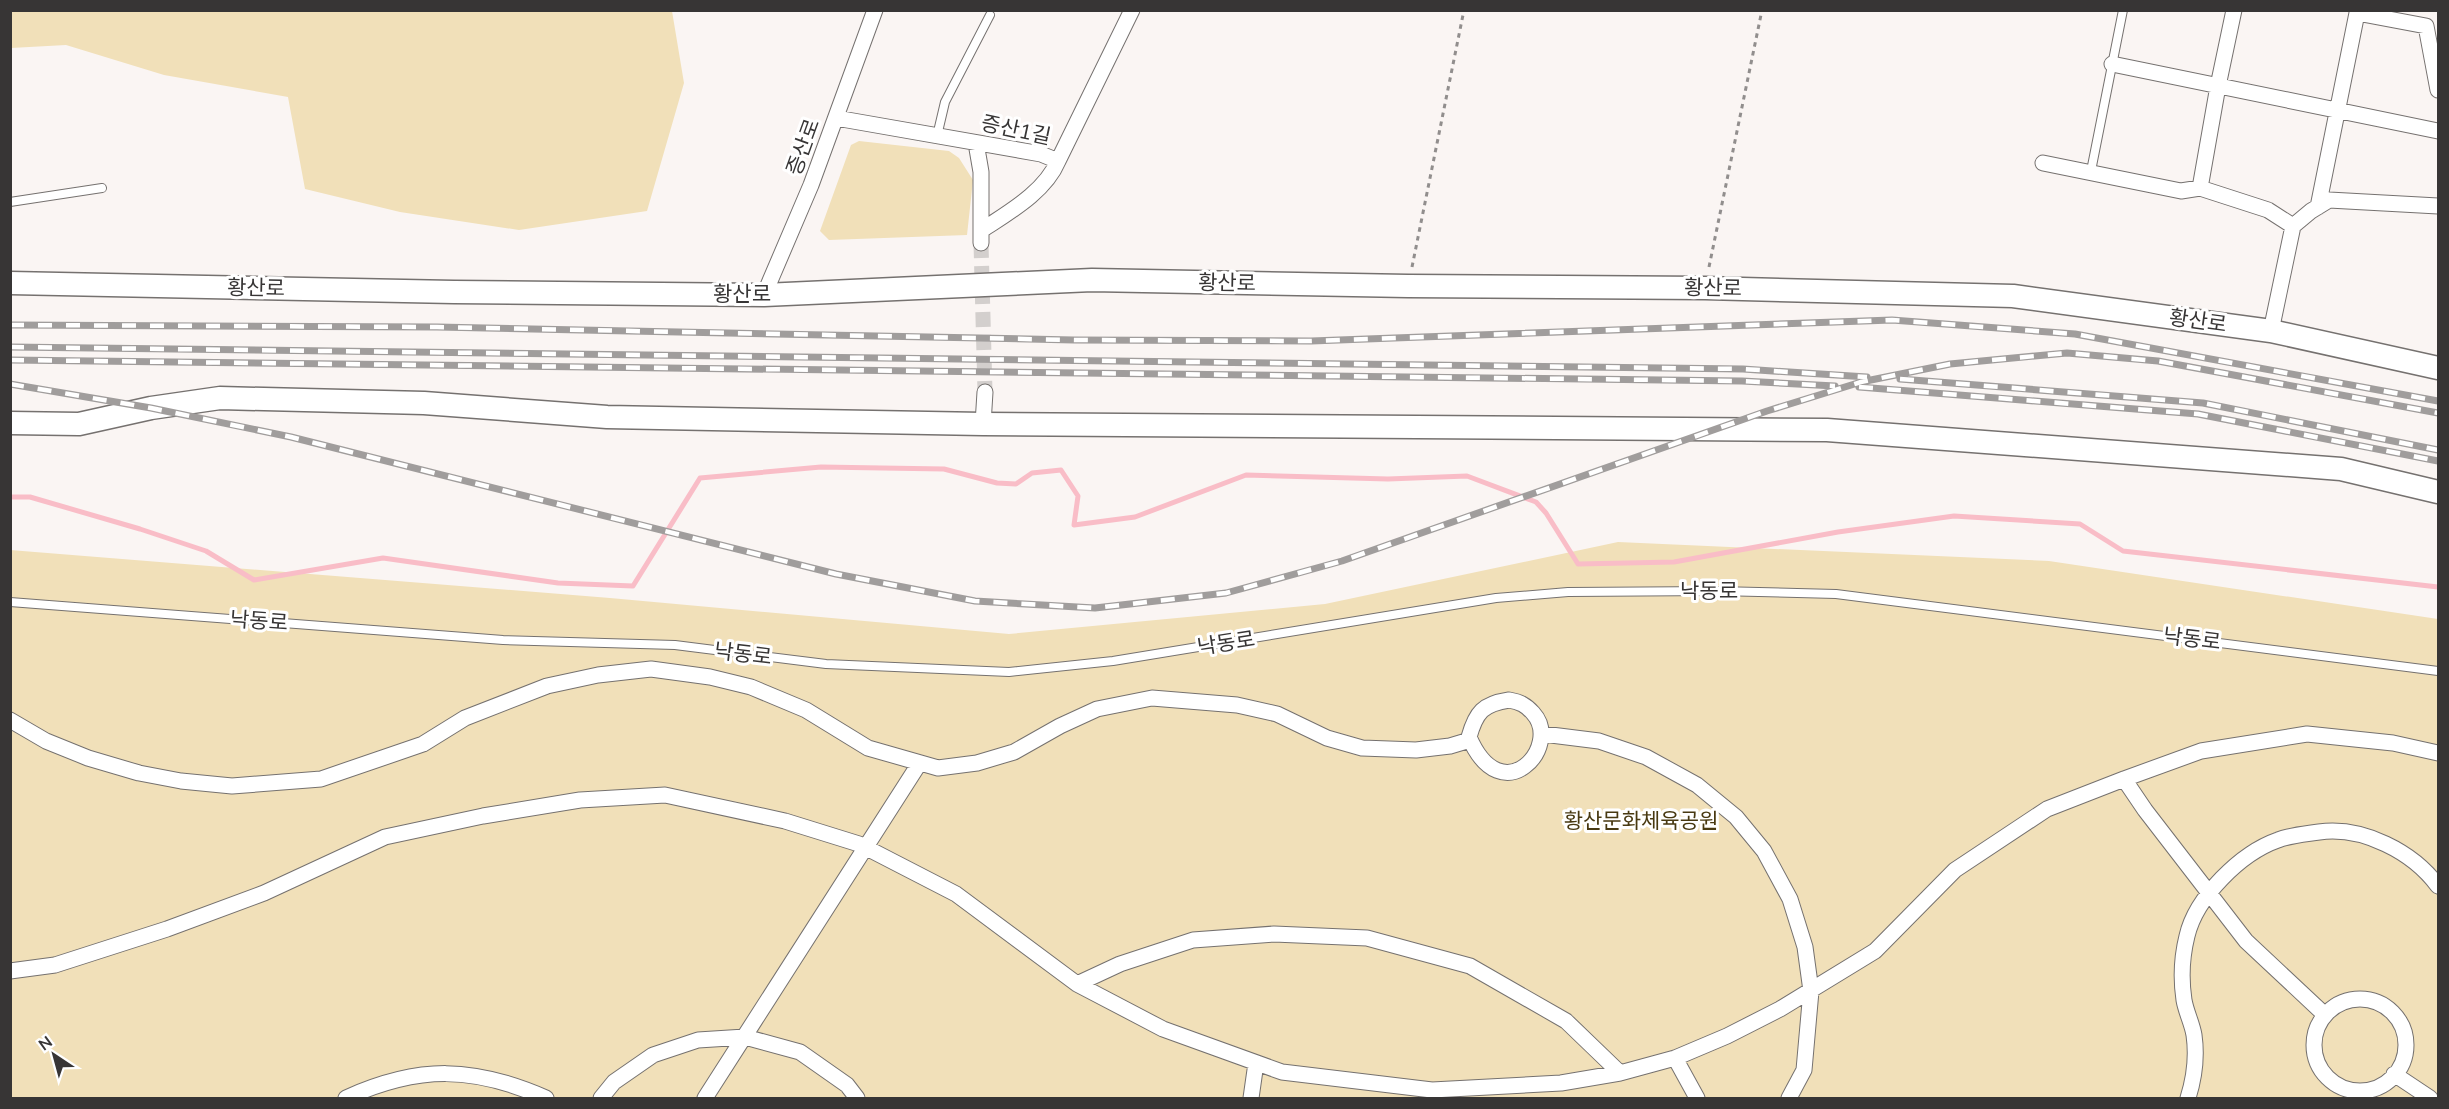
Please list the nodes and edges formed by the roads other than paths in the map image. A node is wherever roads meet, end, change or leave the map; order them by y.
1 (875, 10) edge
2 (1132, 10) edge
3 (2123, 10) edge
4 (2234, 10) edge
5 (2357, 12) edge
6 (990, 15) dead end
7 (2112, 64) junction
8 (2218, 86) junction
9 (2439, 90) edge
10 (2338, 109) junction
11 (836, 118) junction
12 (2439, 131) edge
13 (937, 136) junction
14 (976, 143) junction
15 (1058, 161) junction
16 (2043, 163) dead end
17 (2091, 171) junction
18 (102, 188) dead end
19 (2200, 188) junction
20 (10, 202) edge
21 (2439, 206) edge
22 (2318, 207) junction
23 (2293, 226) junction
24 (10, 283) edge
25 (764, 295) junction
26 (2271, 331) junction
27 (2439, 368) edge
28 (985, 393) tunnel mouth
29 (10, 423) edge
30 (982, 424) junction
31 (2439, 492) edge
32 (10, 602) edge
33 (2439, 671) edge
34 (10, 720) edge
35 (1543, 734) junction
36 (1470, 740) junction
37 (2439, 753) edge
38 (919, 764) junction
39 (2124, 779) junction
40 (865, 848) junction
41 (2439, 886) edge
42 (2209, 895) junction
43 (10, 971) edge
44 (1077, 984) junction
45 (1811, 991) junction
46 (2325, 1016) junction
47 (745, 1037) junction
48 (1675, 1058) junction
49 (1256, 1063) junction
50 (1620, 1072) junction
51 (2394, 1074) junction
52 (346, 1098) edge
53 (546, 1098) edge
54 (601, 1098) edge
55 (705, 1098) edge
56 (857, 1098) edge
57 (1251, 1098) edge
58 (1697, 1098) edge
59 (1790, 1098) edge
60 (2188, 1098) edge
61 (2430, 1098) edge

1 - 11 street, 증산로
2 - 15 street, 증산1길
3 - 7 lane
4 - 8 street
5 - 9 street
5 - 10 street
6 - 13 lane
7 - 8 street
7 - 17 lane
8 - 10 street
8 - 19 street
10 - 12 street
10 - 22 street
11 - 13 street, 증산1길
11 - 25 street, 증산로
13 - 14 street, 증산1길
14 - 15 street, 증산1길
14 - 15 street
16 - 17 street
17 - 19 street
18 - 20 lane
19 - 23 street
21 - 22 street
22 - 23 street
23 - 26 street
24 - 25 main road, 황산로
25 - 26 main road, 황산로
26 - 27 main road, 황산로
28 - 30 street
29 - 30 main road
30 - 31 main road
32 - 33 lane, 낙동로
34 - 38 street
35 - 36 street
35 - 36 street
35 - 45 street
36 - 38 street
37 - 39 street
38 - 40 street
39 - 42 street
39 - 45 street
40 - 43 street
40 - 44 street
40 - 47 street
41 - 42 street
42 - 46 street
42 - 60 street
44 - 49 street
44 - 50 street
45 - 48 street
45 - 59 street
46 - 51 street
46 - 51 street
47 - 54 street
47 - 55 street
47 - 56 street
48 - 50 street
48 - 58 street
49 - 50 street
49 - 57 street
51 - 61 street
52 - 53 street

